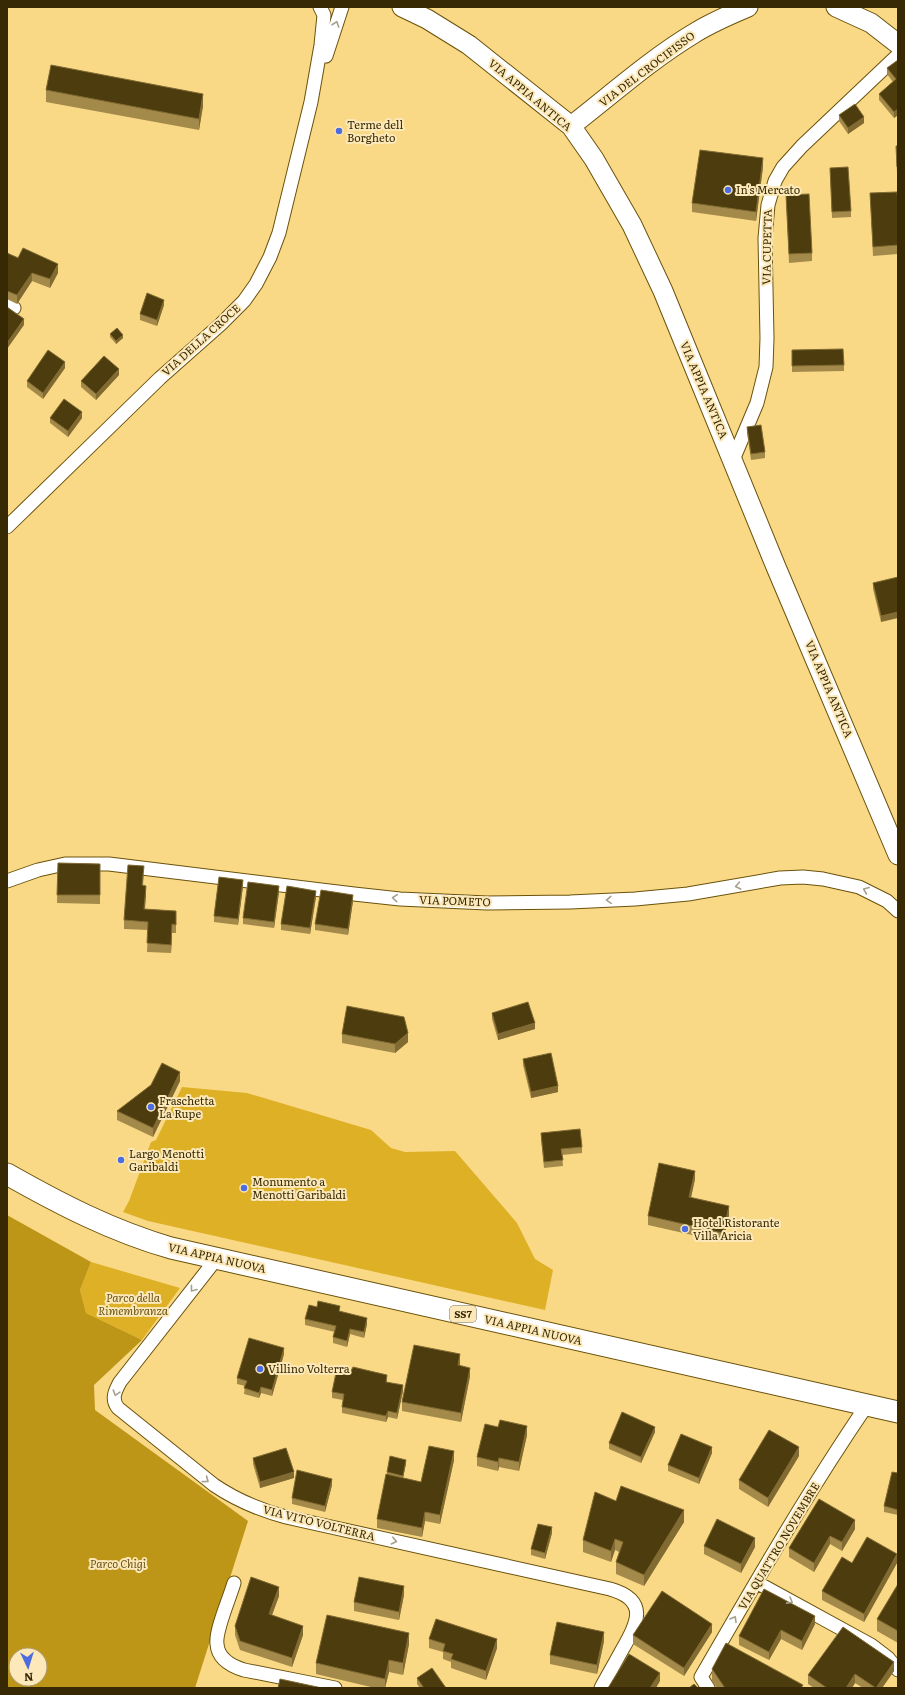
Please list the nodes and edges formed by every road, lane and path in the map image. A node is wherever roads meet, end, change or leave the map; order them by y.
1 (320, 7) edge
2 (342, 7) edge
3 (402, 7) edge
4 (748, 7) edge
5 (836, 7) edge
6 (898, 44) edge
7 (898, 55) edge
8 (311, 102) junction
9 (570, 126) junction
10 (733, 460) junction
11 (7, 527) edge
12 (898, 855) edge
13 (7, 881) edge
14 (898, 911) edge
15 (7, 1174) edge
16 (217, 1258) junction
17 (867, 1405) junction
18 (898, 1412) edge
19 (756, 1582) junction
20 (234, 1583) dead end
21 (720, 1645) junction
22 (732, 1652) edge
23 (898, 1669) edge
24 (335, 1688) edge
25 (601, 1688) edge
26 (708, 1688) edge

1 - 8 street, VIA DELLA CROCE
8 -> 2 street, VIA DELLA CROCE
3 - 9 street, VIA APPIA ANTICA
4 - 9 street, VIA DEL CROCIFISSO
5 - 6 street
7 - 10 street, VIA CUPETTA
8 - 11 street, VIA DELLA CROCE
9 - 10 street, VIA APPIA ANTICA
10 - 12 street, VIA APPIA ANTICA
14 -> 13 street, VIA POMETO
15 - 16 main road, VIA APPIA NUOVA / SS7
16 - 17 main road, VIA APPIA NUOVA / SS7
16 -> 25 street, VIA VITO VOLTERRA
17 - 18 main road, VIA APPIA NUOVA / SS7
17 - 19 street, VIA QUATTRO NOVEMBRE
21 -> 19 street, VIA QUATTRO NOVEMBRE
19 -> 23 street
20 - 24 street
21 - 22 street
21 - 26 street, VIA QUATTRO NOVEMBRE

